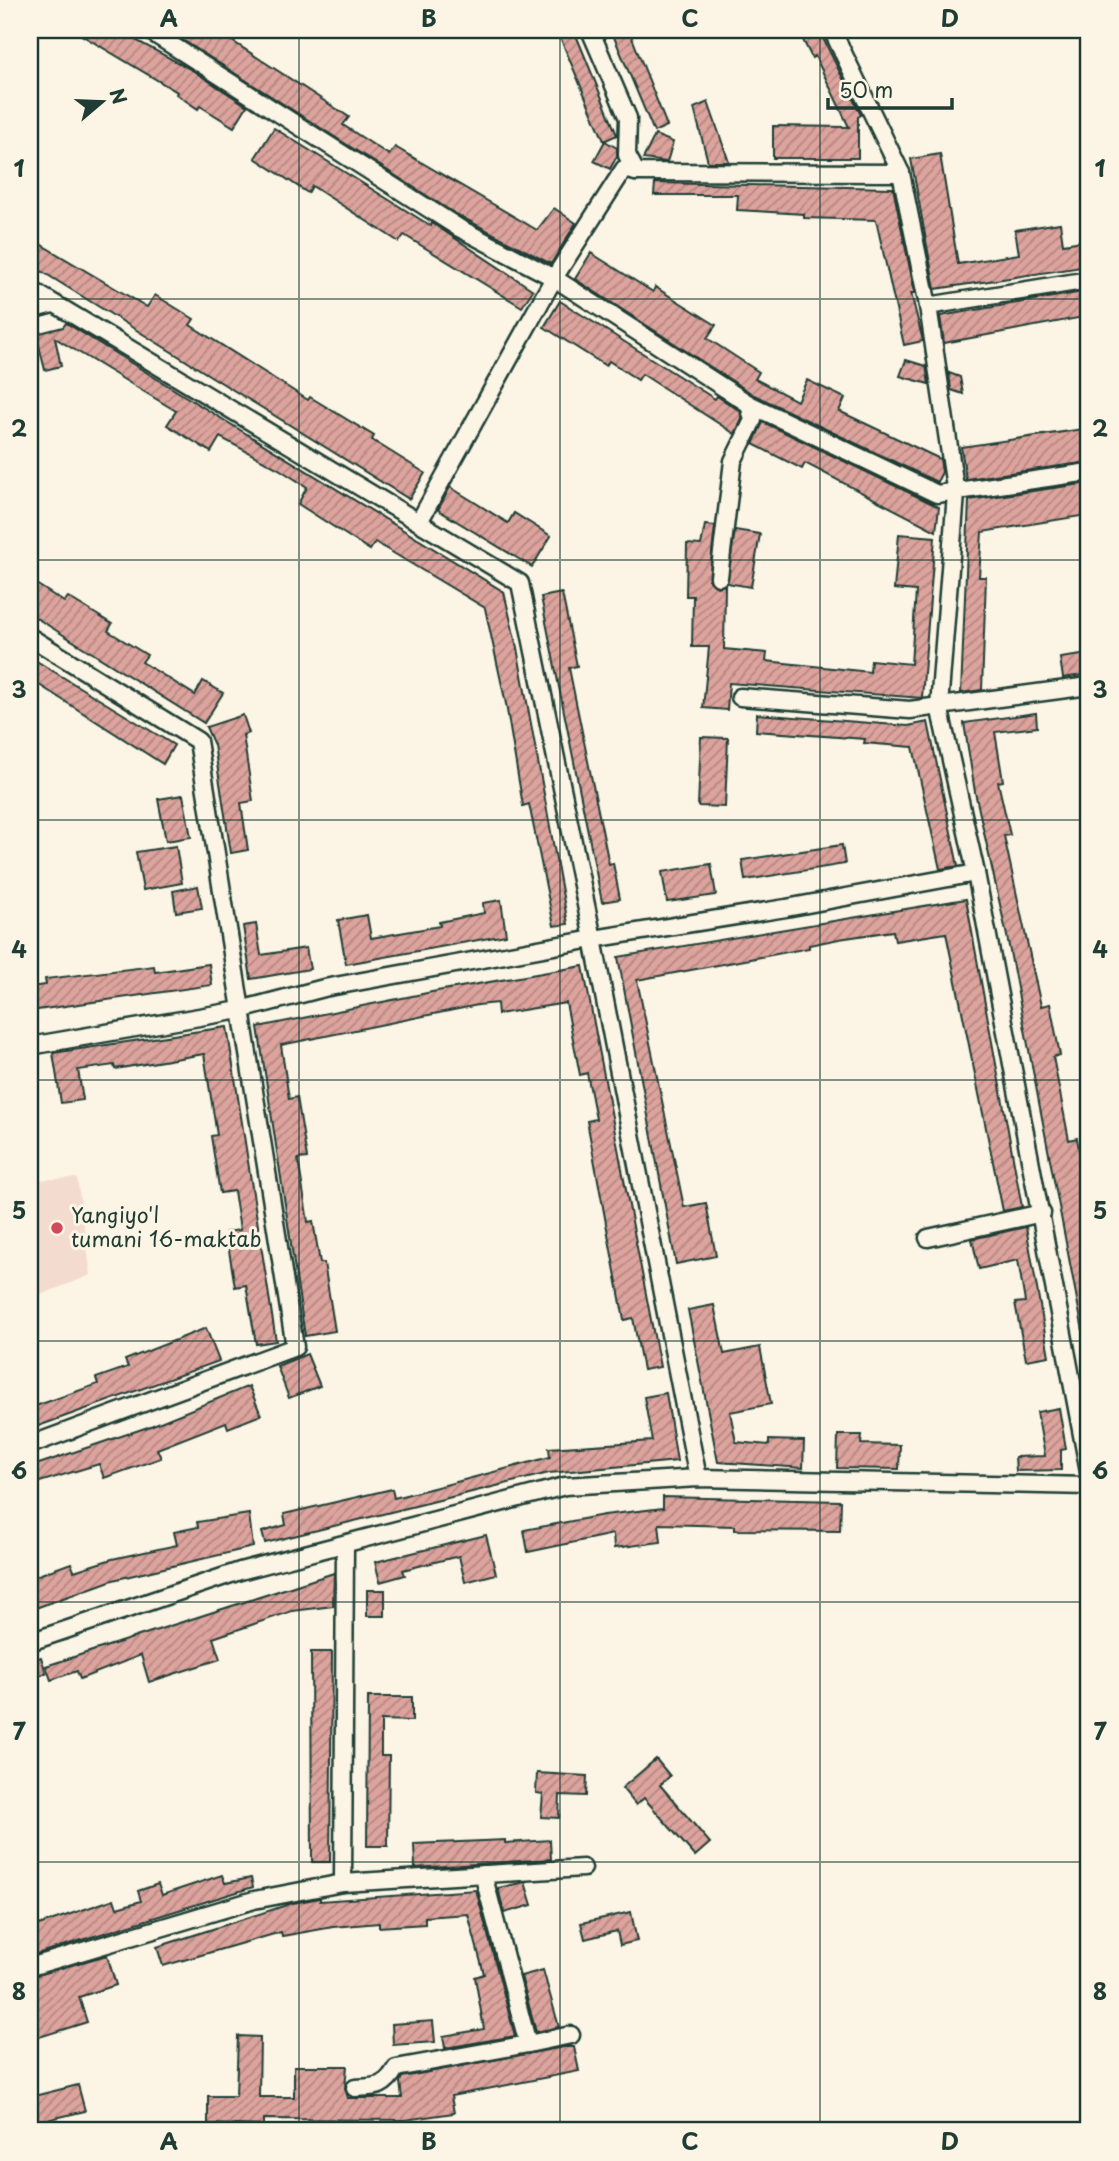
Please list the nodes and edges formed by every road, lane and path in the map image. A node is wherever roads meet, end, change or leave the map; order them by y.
1 (148, 30) edge
2 (590, 30) edge
3 (832, 30) edge
4 (636, 172) junction
5 (901, 173) junction
6 (554, 278) junction
7 (1089, 280) edge
8 (30, 289) edge
9 (53, 304) junction
10 (928, 306) junction
11 (30, 310) edge
12 (750, 404) junction
13 (1089, 472) edge
14 (956, 494) junction
15 (420, 520) junction
16 (719, 577) dead end
17 (30, 637) edge
18 (1089, 686) edge
19 (740, 697) dead end
20 (939, 706) junction
21 (976, 873) junction
22 (593, 939) junction
23 (240, 1010) junction
24 (30, 1046) edge
25 (1042, 1213) junction
26 (928, 1238) dead end
27 (30, 1445) edge
28 (1089, 1472) edge
29 (698, 1478) junction
30 (1089, 1486) edge
31 (345, 1544) junction
32 (30, 1642) edge
33 (583, 1868) dead end
34 (482, 1874) junction
35 (343, 1883) junction
36 (30, 1967) edge
37 (571, 2035) dead end
38 (528, 2044) junction
39 (355, 2088) dead end

1 - 6 street
2 - 4 street
3 - 5 street
4 - 5 street
4 - 6 street
5 - 10 street
6 - 12 street
6 - 15 street
7 - 10 street
8 - 9 street
9 - 11 street
9 - 15 street
10 - 14 street
12 - 14 street
12 - 16 street
13 - 14 street
14 - 20 street
15 - 22 street
17 - 23 street
18 - 20 street
19 - 20 street
20 - 21 street
21 - 22 street
21 - 25 street
22 - 23 street
22 - 29 street
23 - 24 street
23 - 27 street
25 - 26 street
25 - 28 street
29 - 30 street
29 - 31 street
31 - 32 street
31 - 35 street
33 - 34 street
34 - 35 street
34 - 38 street
35 - 36 street
37 - 38 street
38 - 39 street

